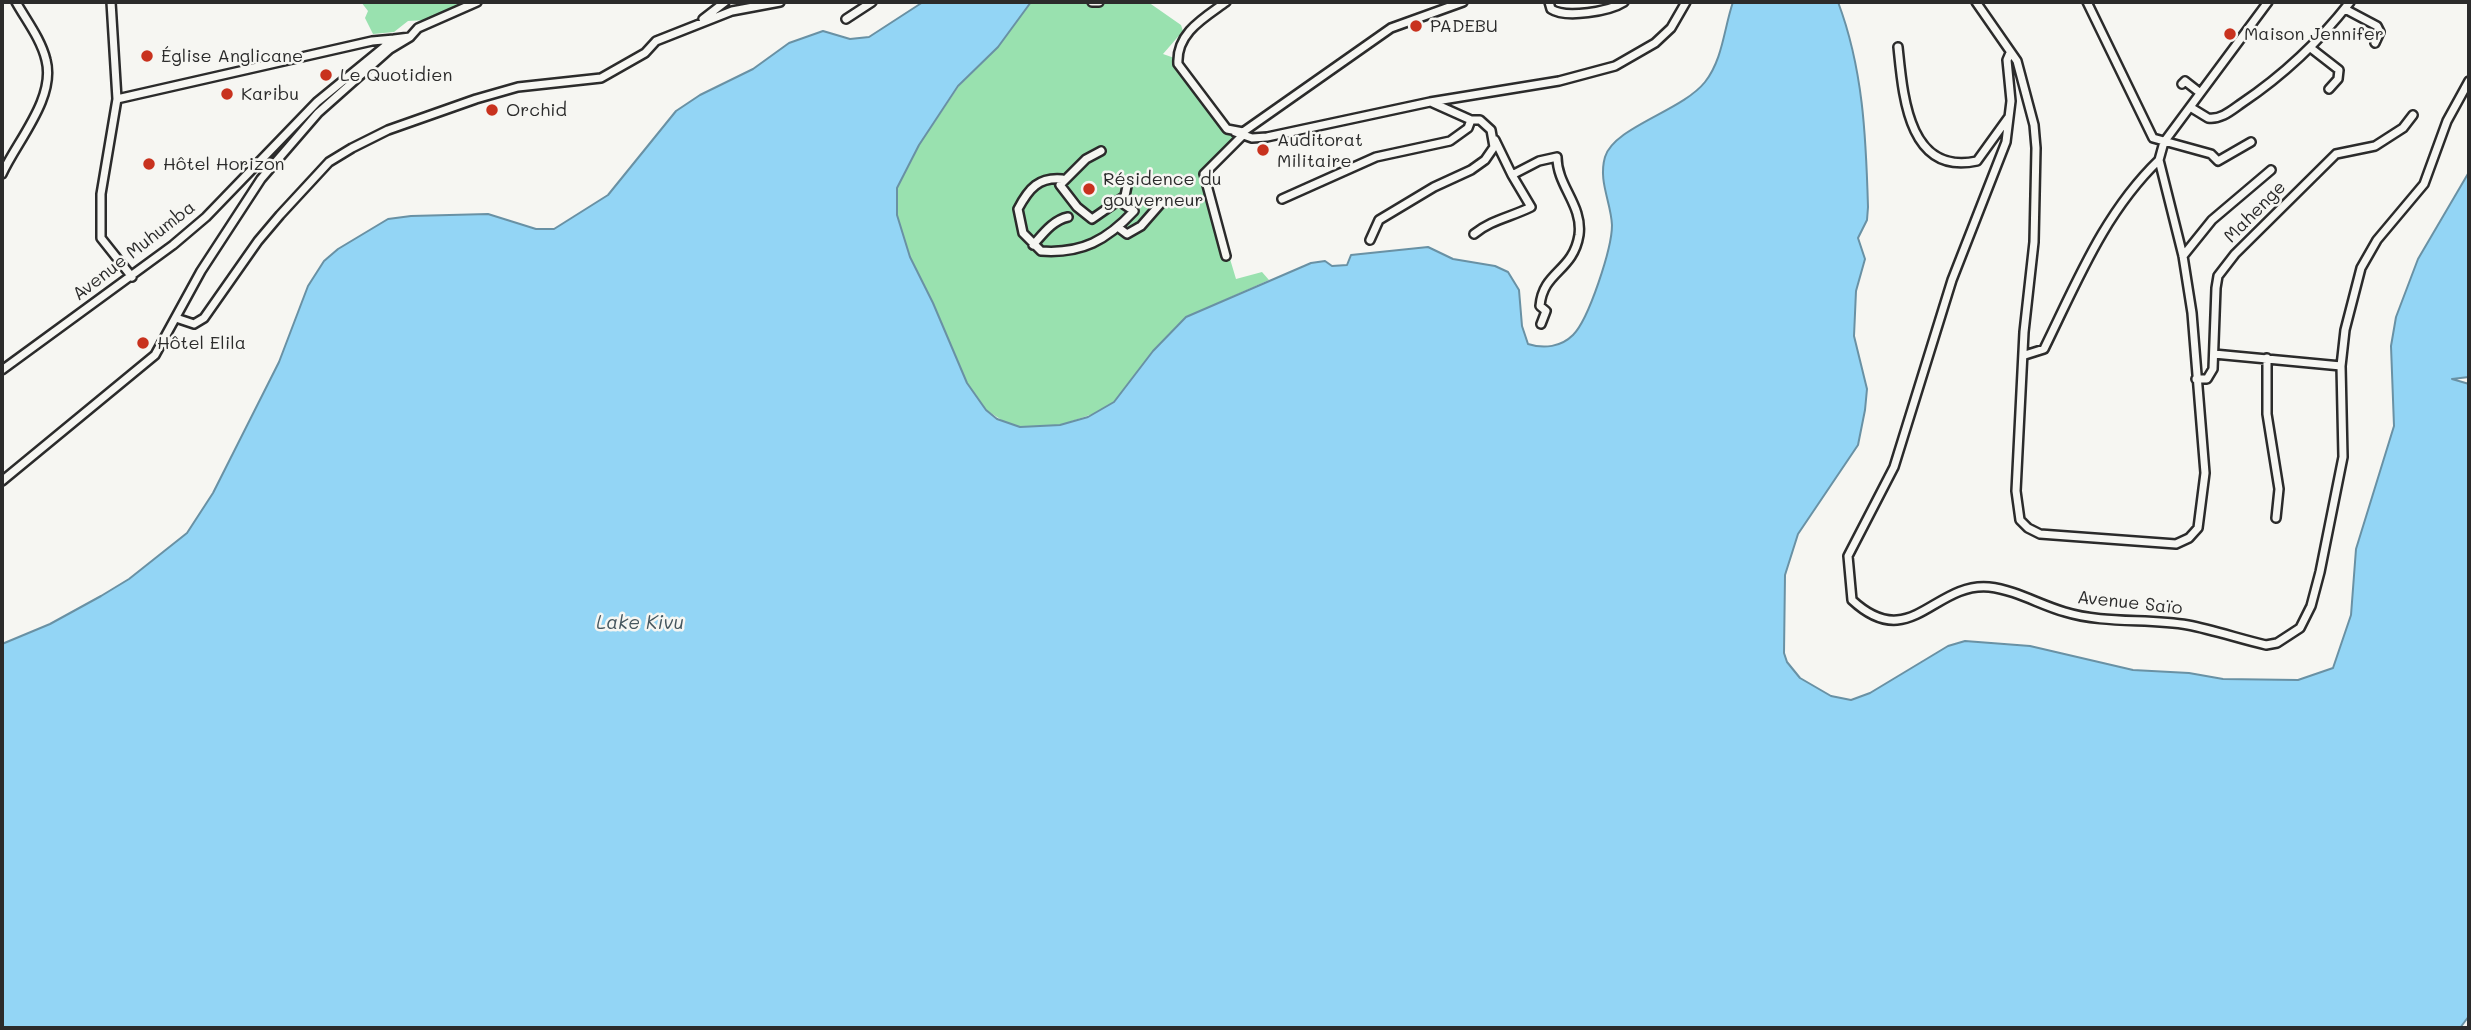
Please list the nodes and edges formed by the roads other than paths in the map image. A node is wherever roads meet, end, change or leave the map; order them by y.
1 (16, 2) edge
2 (111, 2) edge
3 (477, 2) edge
4 (725, 2) edge
5 (780, 2) edge
6 (872, 2) edge
7 (1092, 2) edge
8 (1099, 2) edge
9 (1226, 2) edge
10 (1463, 2) edge
11 (1549, 2) edge
12 (1624, 2) edge
13 (1686, 2) edge
14 (1976, 2) edge
15 (2087, 2) edge
16 (2268, 2) edge
17 (2348, 5) edge
18 (846, 19) dead end
19 (694, 26) junction
20 (410, 37) junction
21 (394, 39) junction
22 (2375, 43) dead end
23 (1898, 47) dead end
24 (2312, 48) junction
25 (2010, 53) junction
26 (2469, 81) edge
27 (2182, 84) dead end
28 (2329, 89) dead end
29 (2199, 92) junction
30 (117, 99) junction
31 (1430, 102) junction
32 (2190, 107) junction
33 (2413, 116) dead end
34 (2009, 117) junction
35 (1471, 120) junction
36 (1235, 132) junction
37 (1242, 136) junction
38 (1495, 140) junction
39 (2164, 142) junction
40 (2251, 142) dead end
41 (1101, 151) dead end
42 (2159, 160) junction
43 (2271, 170) dead end
44 (2, 174) edge
45 (1512, 175) junction
46 (1062, 180) junction
47 (1127, 186) dead end
48 (1282, 199) dead end
49 (1119, 201) junction
50 (1162, 202) dead end
51 (1068, 217) dead end
52 (1119, 228) junction
53 (1474, 234) dead end
54 (1370, 240) dead end
55 (1033, 245) junction
56 (1226, 256) dead end
57 (2183, 256) junction
58 (132, 277) junction
59 (176, 318) junction
60 (1541, 324) dead end
61 (2214, 354) junction
62 (2025, 355) junction
63 (2267, 358) junction
64 (2341, 366) junction
65 (2, 370) edge
66 (2196, 379) junction
67 (2, 481) edge
68 (2276, 518) dead end

1 - 44 street
2 - 30 street
3 - 20 street
4 - 19 street
5 - 19 street
6 - 18 street
7 - 8 street
9 - 36 street
10 - 36 street
11 - 12 street
13 - 31 street
14 - 25 street
15 - 39 street
16 - 29 street
17 - 22 street
17 - 24 street
19 - 59 street
20 - 21 street
20 - 59 street
21 - 30 street
21 - 58 street, Avenue Muhumba
23 - 34 street
24 - 28 street
24 - 32 street
25 - 34 street, Avenue Saïo
25 - 62 street
26 - 64 street, Avenue Saïo
27 - 29 street
29 - 32 street
30 - 58 street
31 - 35 street
31 - 37 street
32 - 39 street
33 - 61 street, Mahenge
34 - 64 street, Avenue Saïo
35 - 38 street
35 - 48 street
36 - 37 street
37 - 56 street
38 - 45 street
38 - 54 street
39 - 40 street
39 - 42 street
41 - 46 street
42 - 57 street
42 - 62 street
43 - 57 street
45 - 53 street
45 - 60 street
46 - 49 street
46 - 55 street
47 - 49 street
49 - 52 street
50 - 52 street
51 - 55 street
52 - 55 street
57 - 66 street
58 - 65 street, Avenue Muhumba
59 - 67 street
61 - 63 street
61 - 66 street
62 - 66 street
63 - 64 street
63 - 68 street

